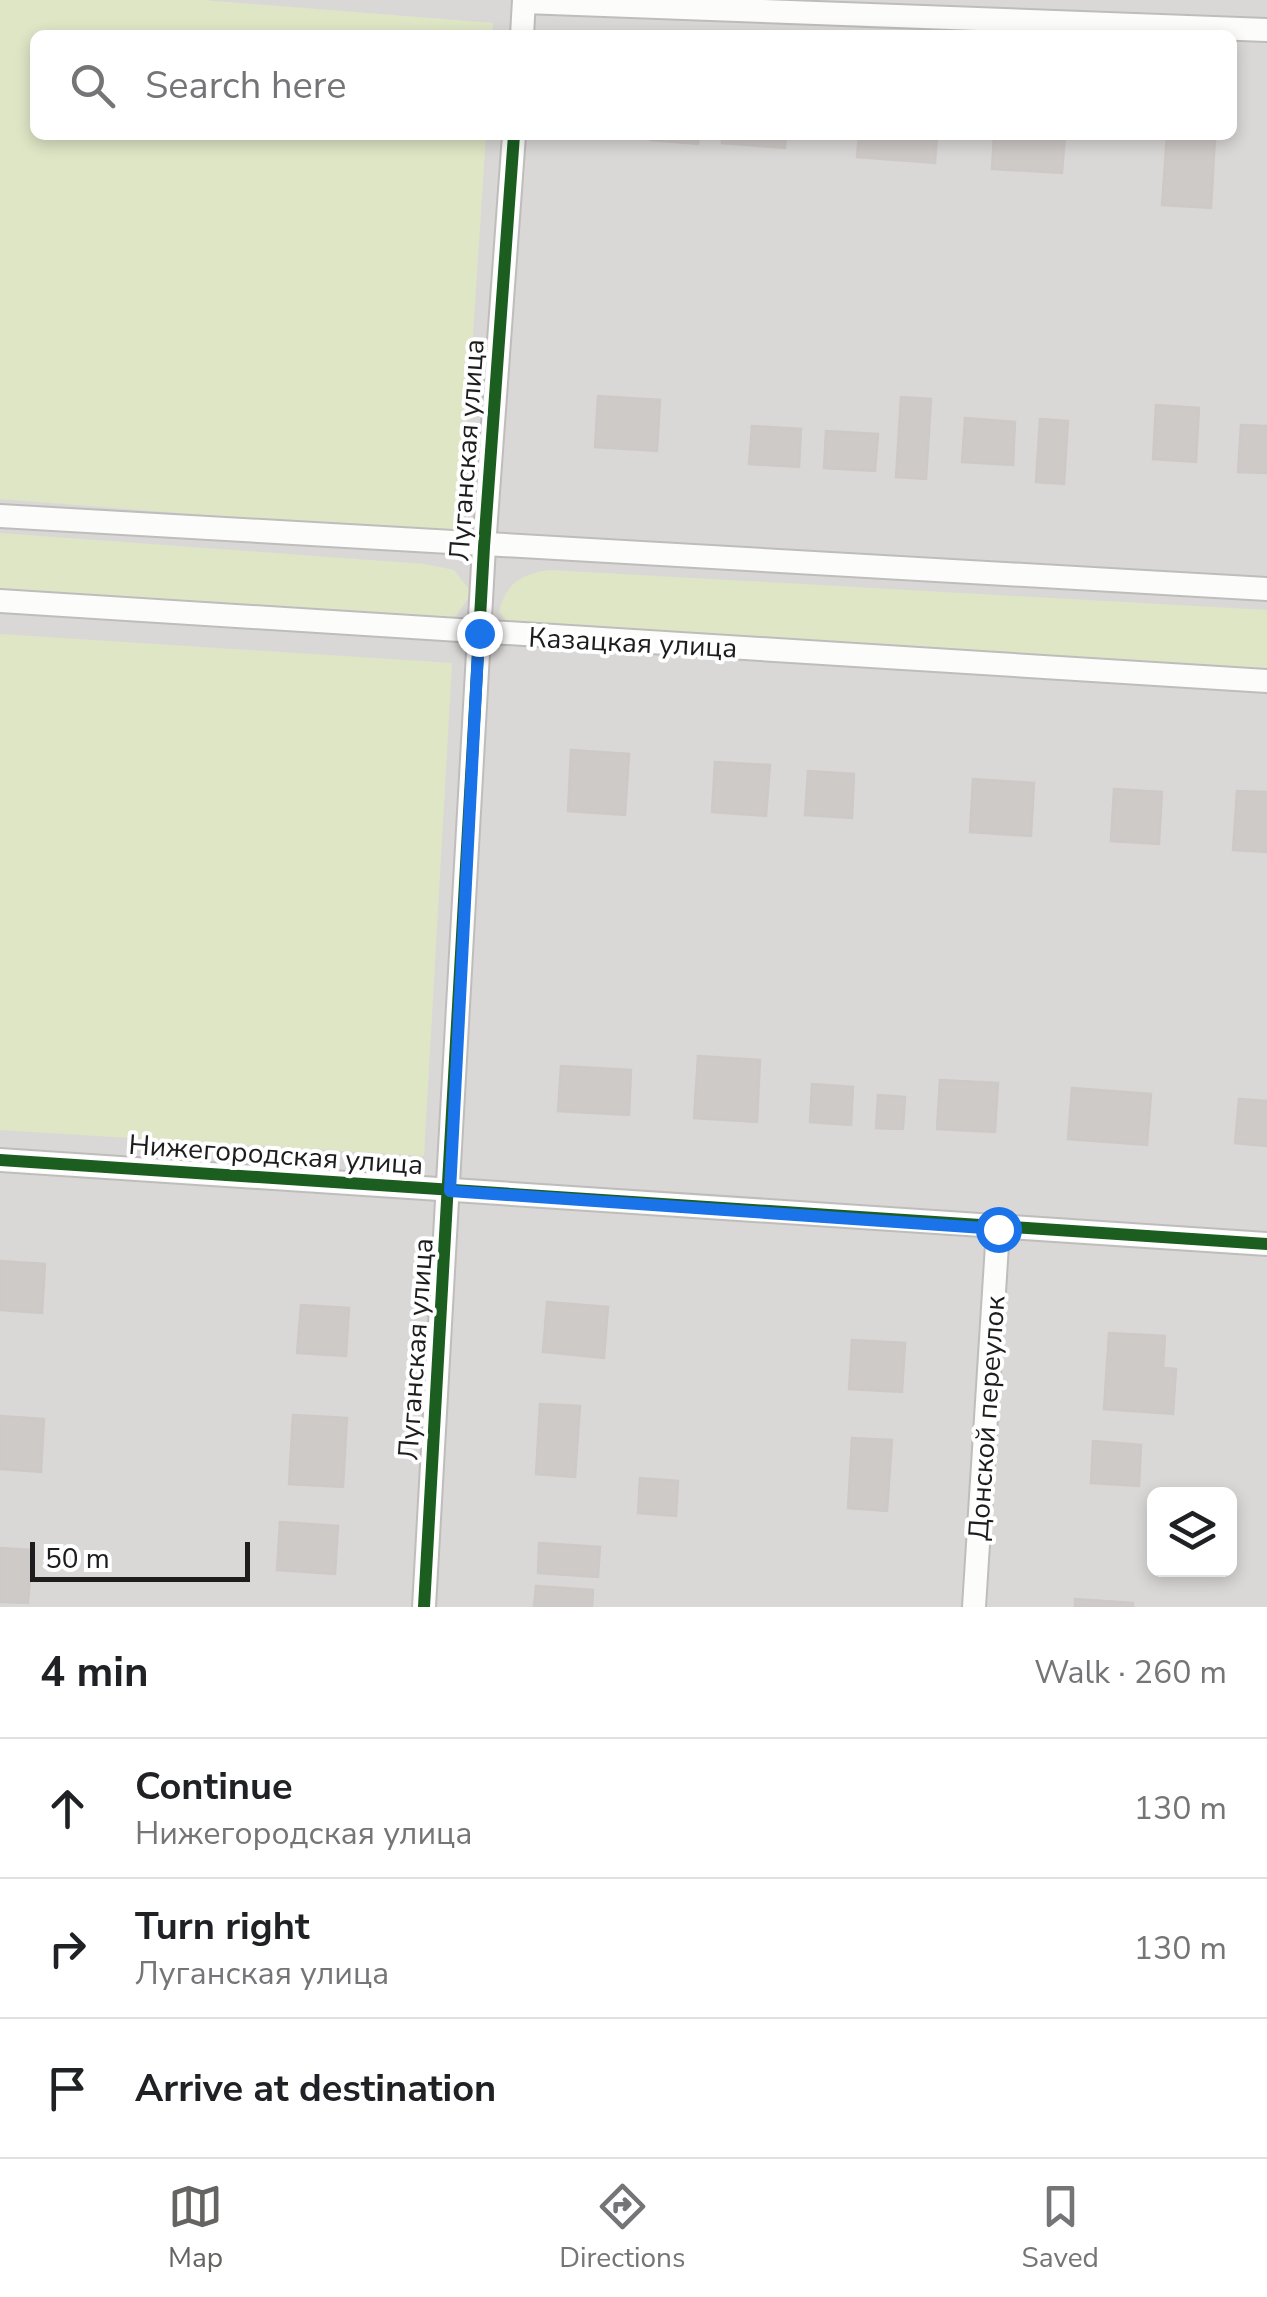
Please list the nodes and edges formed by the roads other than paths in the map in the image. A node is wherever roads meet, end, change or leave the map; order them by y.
1 (524, 1) edge
2 (1076, 10) edge
3 (522, 30) edge
4 (1267, 30) edge
5 (514, 140) edge
6 (0, 516) edge
7 (484, 547) junction
8 (1267, 589) edge
9 (0, 601) edge
10 (479, 633) junction
11 (1267, 680) edge
12 (0, 1160) edge
13 (450, 1191) junction
14 (998, 1229) junction
15 (1267, 1244) edge
16 (424, 1607) edge
17 (974, 1607) edge

1 - 2 street
1 - 3 street
2 - 4 street
5 - 7 street, Луганская улица
6 - 7 street
7 - 8 street
7 - 10 street, Луганская улица
9 - 10 street, Казацкая улица
10 - 11 street, Казацкая улица
10 - 13 street, Луганская улица
12 - 13 street, Нижегородская улица
13 - 14 street, Нижегородская улица
13 - 16 street, Луганская улица
14 - 15 street, Нижегородская улица
14 - 17 street, Донской переулок

